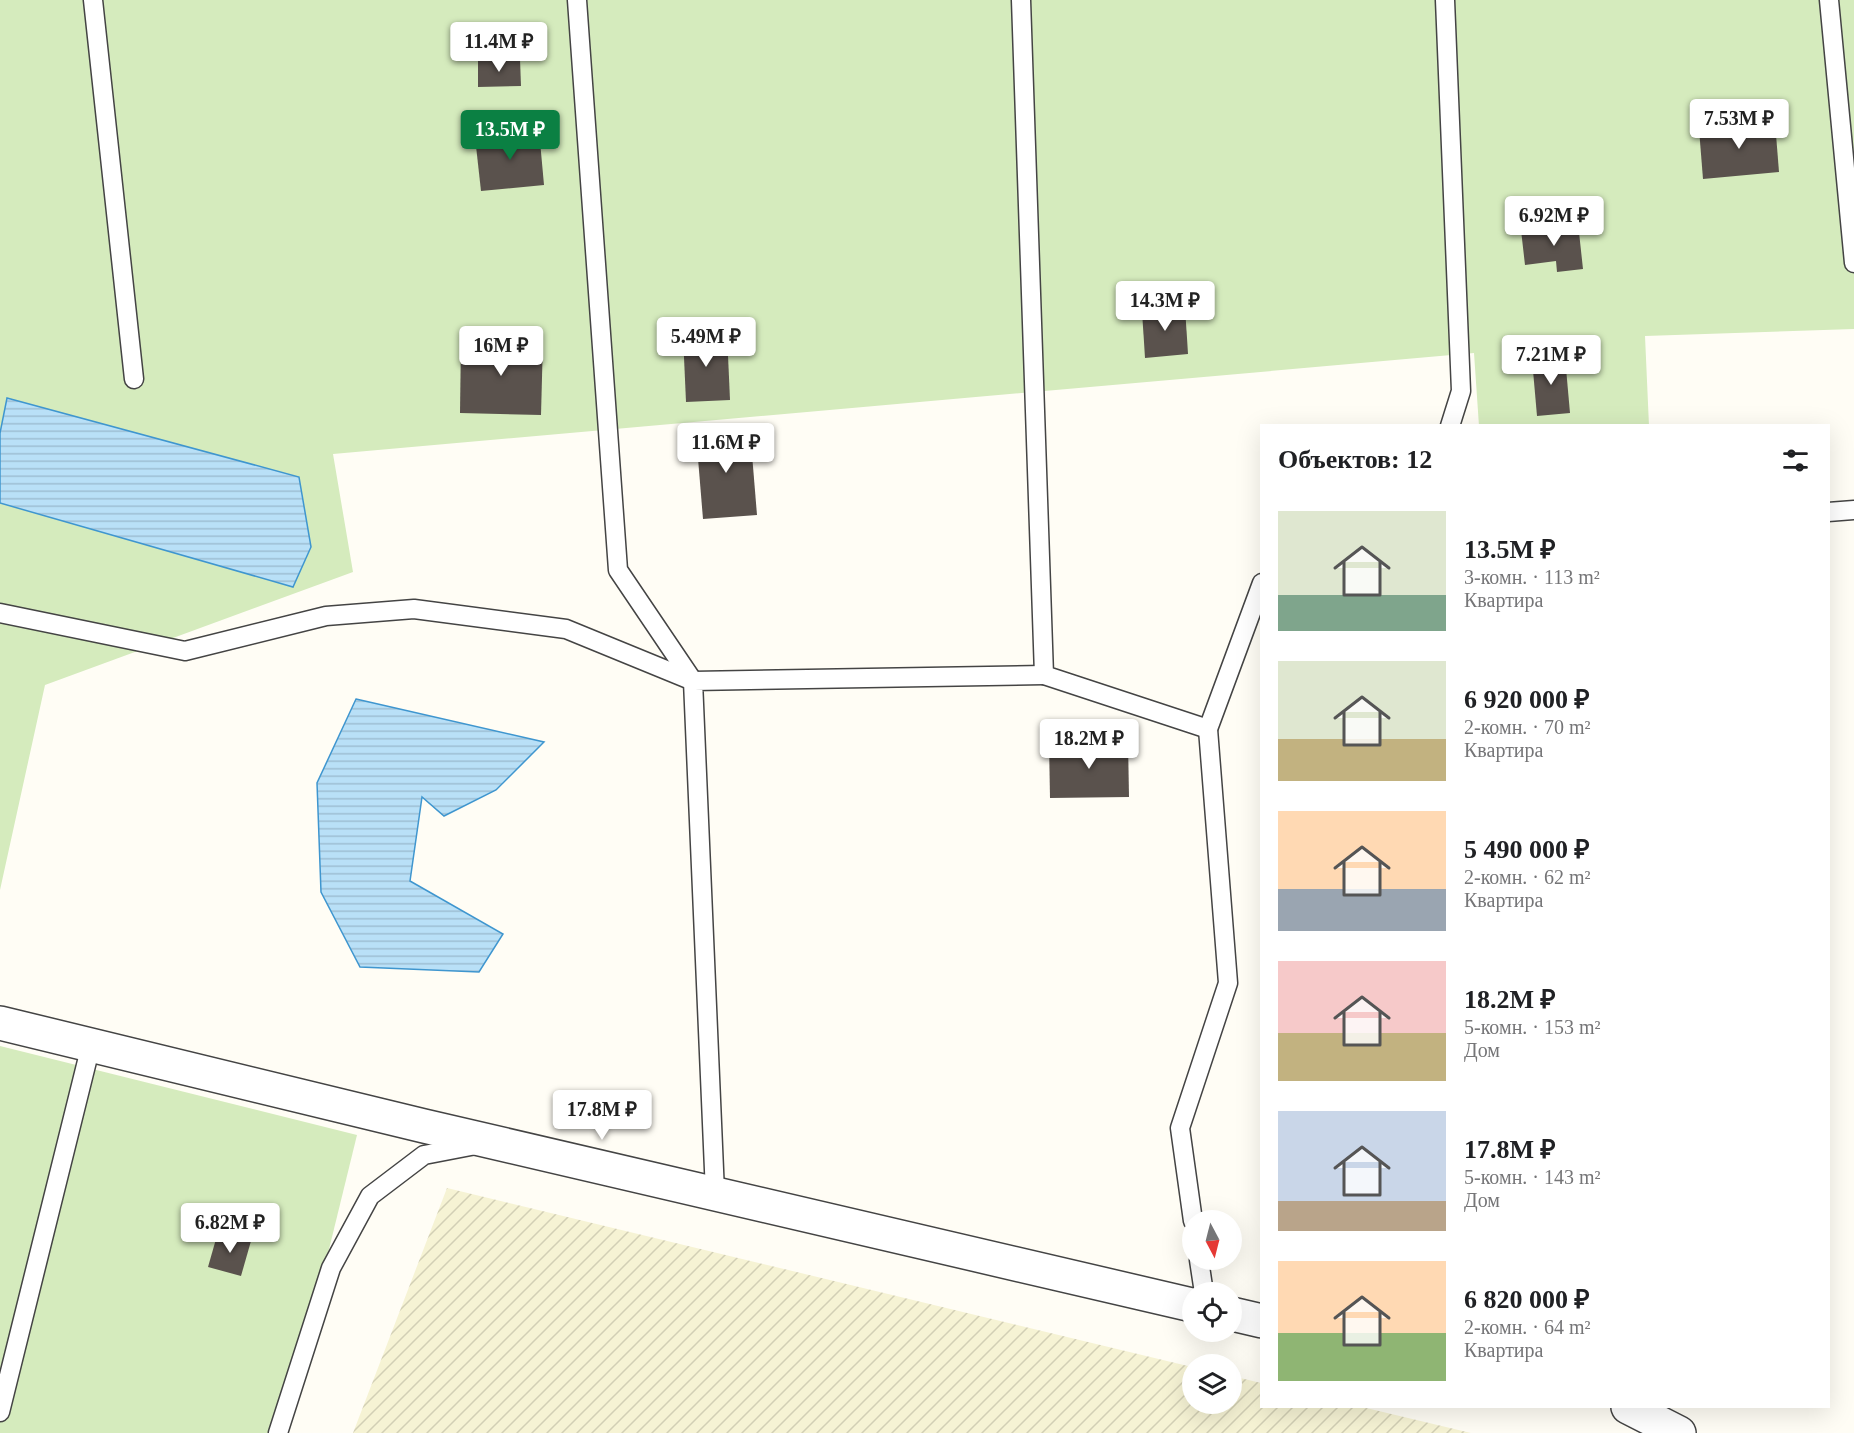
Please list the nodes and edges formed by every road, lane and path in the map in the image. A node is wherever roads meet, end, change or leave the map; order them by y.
1 (93, 0) edge
2 (577, 0) edge
3 (1021, 0) edge
4 (1445, 0) edge
5 (1828, 0) edge
6 (1854, 263) edge
7 (134, 379) dead end
8 (1451, 424) edge
9 (1854, 510) edge
10 (1830, 512) edge
11 (1260, 588) edge
12 (0, 613) edge
13 (1044, 675) junction
14 (693, 681) junction
15 (1208, 729) junction
16 (0, 1023) edge
17 (91, 1045) junction
18 (490, 1142) junction
19 (715, 1193) junction
20 (1191, 1210) edge
21 (1182, 1303) edge
22 (1242, 1316) edge
23 (1260, 1321) edge
24 (1630, 1408) edge
25 (0, 1412) edge
26 (278, 1433) edge
27 (1679, 1433) edge

1 - 7 lane
2 - 14 lane
3 - 13 lane
4 - 8 lane
5 - 6 lane
9 - 10 lane
11 - 15 lane
12 - 14 lane
13 - 14 lane
13 - 15 lane
14 - 19 lane
15 - 20 lane
16 - 17 street
17 - 18 street
17 - 25 lane
18 - 19 street
18 - 26 lane
19 - 21 street
22 - 23 street
24 - 27 street

